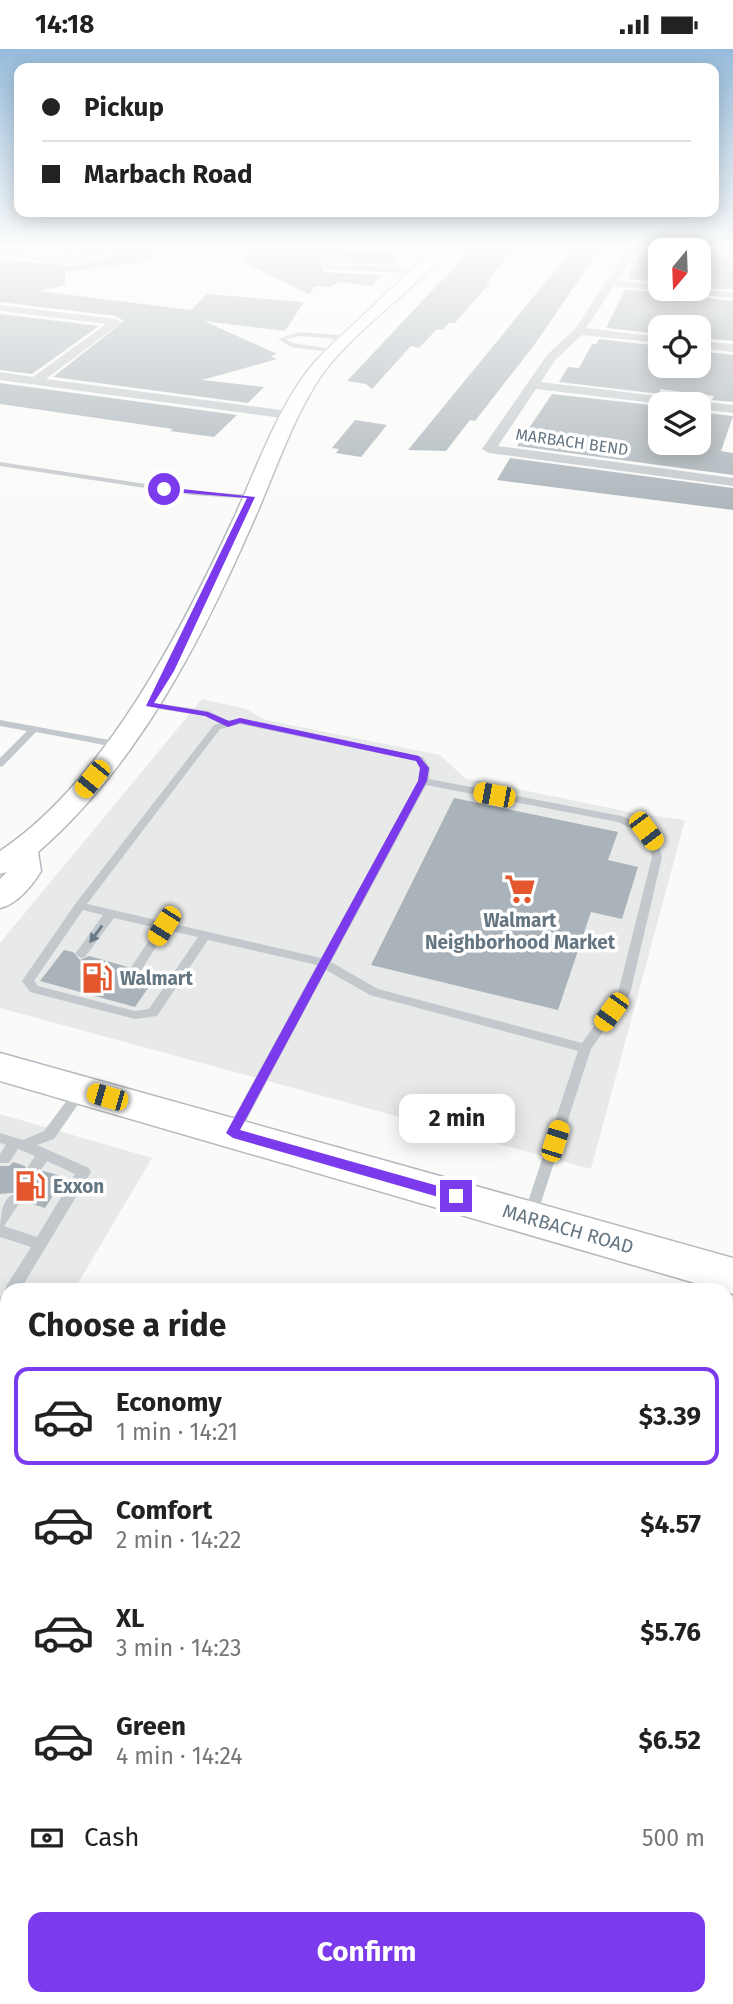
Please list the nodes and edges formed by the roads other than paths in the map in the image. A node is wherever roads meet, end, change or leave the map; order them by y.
1 (97, 337) edge
2 (288, 337) edge
3 (340, 337) edge
4 (573, 337) edge
5 (349, 338) joint
6 (711, 345) edge
7 (733, 348) edge
8 (335, 351) junction
9 (0, 376) edge
10 (35, 381) junction
11 (533, 384) junction
12 (648, 398) edge
13 (711, 406) edge
14 (733, 409) edge
15 (289, 415) junction
16 (0, 464) edge
17 (733, 482) edge
18 (252, 497) junction
19 (149, 705) junction
20 (0, 723) edge
21 (228, 724) junction
22 (34, 729) junction
23 (120, 745) junction
24 (0, 764) edge
25 (423, 781) junction
26 (12, 858) edge
27 (0, 898) edge
28 (80, 906) junction
29 (111, 913) junction
30 (164, 926) junction
31 (205, 935) junction
32 (81, 954) dead end
33 (324, 963) junction
34 (136, 969) dead end
35 (585, 1048) junction
36 (0, 1067) edge
37 (82, 1090) junction
38 (233, 1133) junction
39 (0, 1138) edge
40 (18, 1144) junction
41 (44, 1155) junction
42 (4, 1159) dead end
43 (34, 1168) dead end
44 (15, 1199) dead end
45 (530, 1218) junction
46 (0, 1222) edge
47 (0, 1231) edge
48 (41, 1244) junction
49 (733, 1276) edge
50 (16, 1283) edge

1 - 10 street
2 - 8 lane
3 - 5 lane
4 - 11 street
5 - 8 street
6 - 7 street
8 - 15 street
9 - 10 street
10 - 15 street
11 - 12 street
11 - 17 street, MARBACH BEND
13 - 14 street
15 - 18 street
16 - 18 lane
18 - 19 street
19 - 21 lane
19 - 23 street
20 - 22 lane
21 - 25 lane
21 - 28 lane
22 - 23 lane
22 - 24 lane
23 - 26 street
25 - 33 lane
25 - 35 lane
26 - 27 street
28 - 29 lane
28 - 31 lane
29 - 30 lane
29 -> 32 lane
30 - 31 lane
30 - 34 lane
31 - 33 lane
33 - 35 lane
33 - 38 lane
35 - 45 lane
36 - 37 street, MARBACH ROAD
37 - 38 street, MARBACH ROAD
37 - 40 lane
38 - 45 street, MARBACH ROAD
39 - 40 lane
40 - 41 lane
40 - 42 lane
41 - 43 lane
41 - 48 lane
44 - 46 lane
45 - 49 street, MARBACH ROAD
47 - 48 lane
48 - 50 lane

